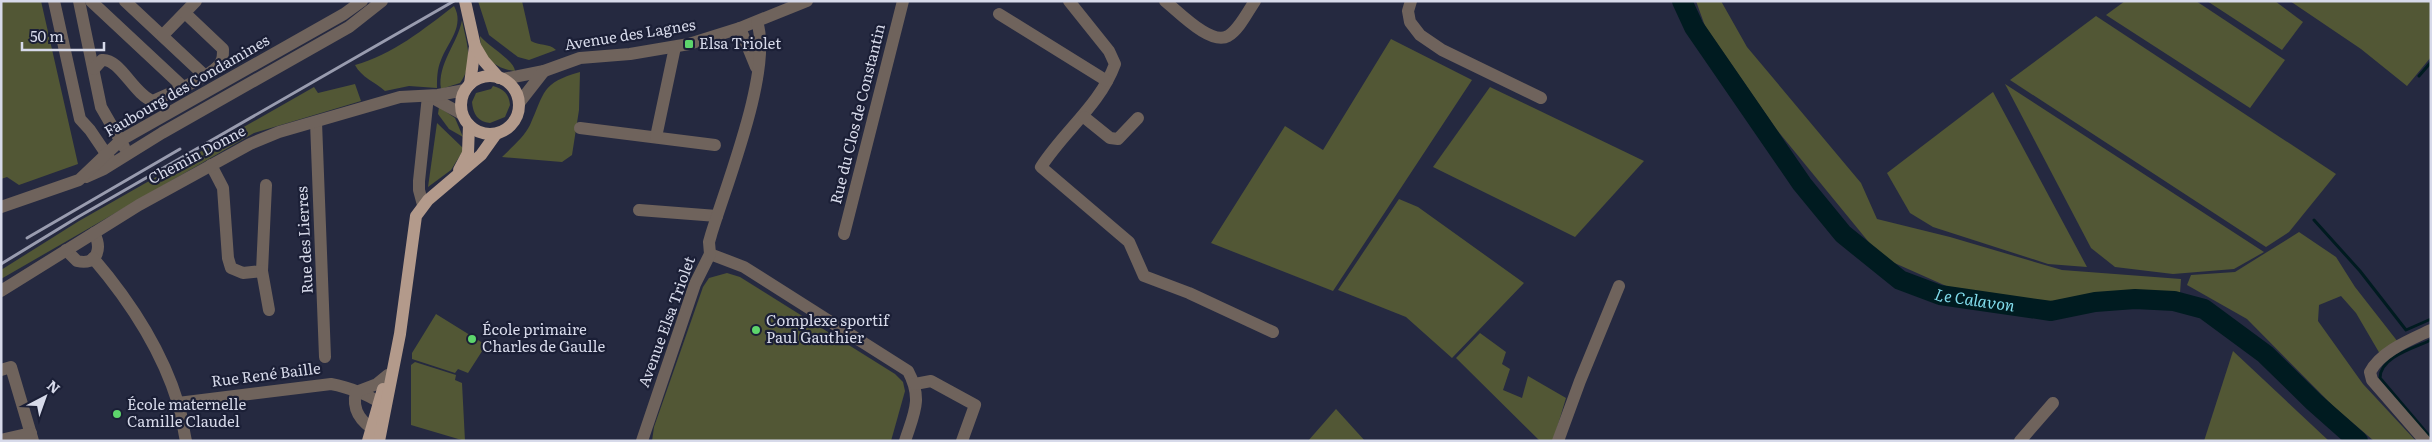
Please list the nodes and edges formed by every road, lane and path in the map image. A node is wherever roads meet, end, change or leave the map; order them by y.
1 (54, 1) edge
2 (80, 1) edge
3 (91, 1) edge
4 (125, 1) edge
5 (196, 1) edge
6 (362, 1) edge
7 (382, 1) edge
8 (465, 1) edge
9 (807, 1) edge
10 (903, 1) edge
11 (1070, 1) edge
12 (1165, 1) edge
13 (1255, 1) edge
14 (1411, 1) edge
15 (185, 13) junction
16 (999, 14) dead end
17 (757, 22) junction
18 (740, 28) junction
19 (163, 35) junction
20 (475, 46) junction
21 (675, 47) junction
22 (94, 69) junction
23 (757, 70) junction
24 (544, 71) junction
25 (204, 75) junction
26 (501, 78) junction
27 (1107, 81) junction
28 (183, 87) junction
29 (468, 87) junction
30 (428, 96) junction
31 (1541, 98) dead end
32 (520, 103) junction
33 (105, 116) junction
34 (1084, 117) junction
35 (1138, 118) dead end
36 (466, 120) junction
37 (316, 122) junction
38 (580, 128) dead end
39 (90, 130) junction
40 (496, 134) junction
41 (656, 137) junction
42 (121, 140) junction
43 (715, 144) dead end
44 (105, 153) junction
45 (120, 160) junction
46 (211, 164) junction
47 (455, 176) junction
48 (79, 180) junction
49 (266, 185) dead end
50 (423, 205) junction
51 (1, 207) edge
52 (639, 210) dead end
53 (716, 216) junction
54 (94, 233) junction
55 (844, 234) dead end
56 (66, 250) junction
57 (710, 254) junction
58 (93, 258) junction
59 (262, 271) junction
60 (1620, 286) dead end
61 (1, 291) edge
62 (269, 310) dead end
63 (2431, 330) edge
64 (1273, 332) dead end
65 (325, 357) dead end
66 (395, 362) junction
67 (6, 369) edge
68 (388, 375) junction
69 (915, 384) junction
70 (356, 392) junction
71 (379, 401) junction
72 (178, 403) junction
73 (2053, 403) dead end
74 (385, 413) junction
75 (374, 436) edge
76 (32, 437) edge
77 (1, 440) edge
78 (186, 441) edge
79 (642, 441) edge
80 (905, 441) edge
81 (962, 441) edge
82 (1558, 441) edge
83 (2020, 441) edge
84 (2425, 441) edge

1 - 39 street
2 - 22 street
3 - 28 street
4 - 19 street
5 - 15 street
6 - 42 street, Faubourg des Condamines
7 - 45 street
8 - 20 main road
9 - 17 street, Avenue des Lagnes
10 - 55 street, Rue du Clos de Constantin
11 - 27 street
12 - 13 street
14 - 31 street
15 - 19 street
15 - 25 street
16 - 27 street
17 - 18 street, Avenue des Lagnes
17 - 23 street, Avenue Elsa Triolet
18 - 21 street, Avenue des Lagnes
18 - 23 street, Avenue Elsa Triolet
19 - 25 street
20 - 26 main road
20 - 29 main road
21 - 24 street, Avenue des Lagnes
21 - 41 street
22 - 28 street
22 - 33 street
23 - 53 street, Avenue Elsa Triolet
24 - 26 street, Avenue des Lagnes
24 - 32 street
25 - 28 street
26 - 29 main road
26 - 32 main road
27 - 34 street
29 - 30 street, Chemin Donne
29 - 36 main road
30 - 36 street, Chemin Donne
30 - 37 street, Chemin Donne
30 - 50 street
32 - 40 main road
33 - 39 street
33 - 42 street
34 - 35 street
34 - 64 street
36 - 40 main road
36 - 47 main road
37 - 46 street, Chemin Donne
37 - 65 street, Rue des Lierres
38 - 41 street
39 - 44 street
40 - 47 main road
41 - 43 street
42 - 44 street, Faubourg des Condamines
42 - 45 street
44 - 45 street
44 - 48 street, Faubourg des Condamines
45 - 48 street
46 - 54 street, Chemin Donne
46 - 59 street
47 - 50 main road
48 - 51 street, Faubourg des Condamines
49 - 59 street
50 - 66 main road
52 - 53 street
53 - 57 street, Avenue Elsa Triolet
54 - 56 street, Chemin Donne
54 - 58 street
56 - 58 street
56 - 61 street, Chemin Donne
57 - 69 street
57 - 79 street, Avenue Elsa Triolet
58 - 72 street
59 - 62 street
60 - 82 street
63 - 84 street
66 - 68 main road
66 - 74 main road
67 - 76 street
68 - 70 street
68 - 71 main road
69 - 80 street
69 - 81 street
70 - 71 street, Rue René Baille
70 - 72 street, Rue René Baille
70 - 75 street
71 - 74 street
71 - 75 main road
72 - 78 street
73 - 83 street
74 - 75 main road
76 - 77 street

